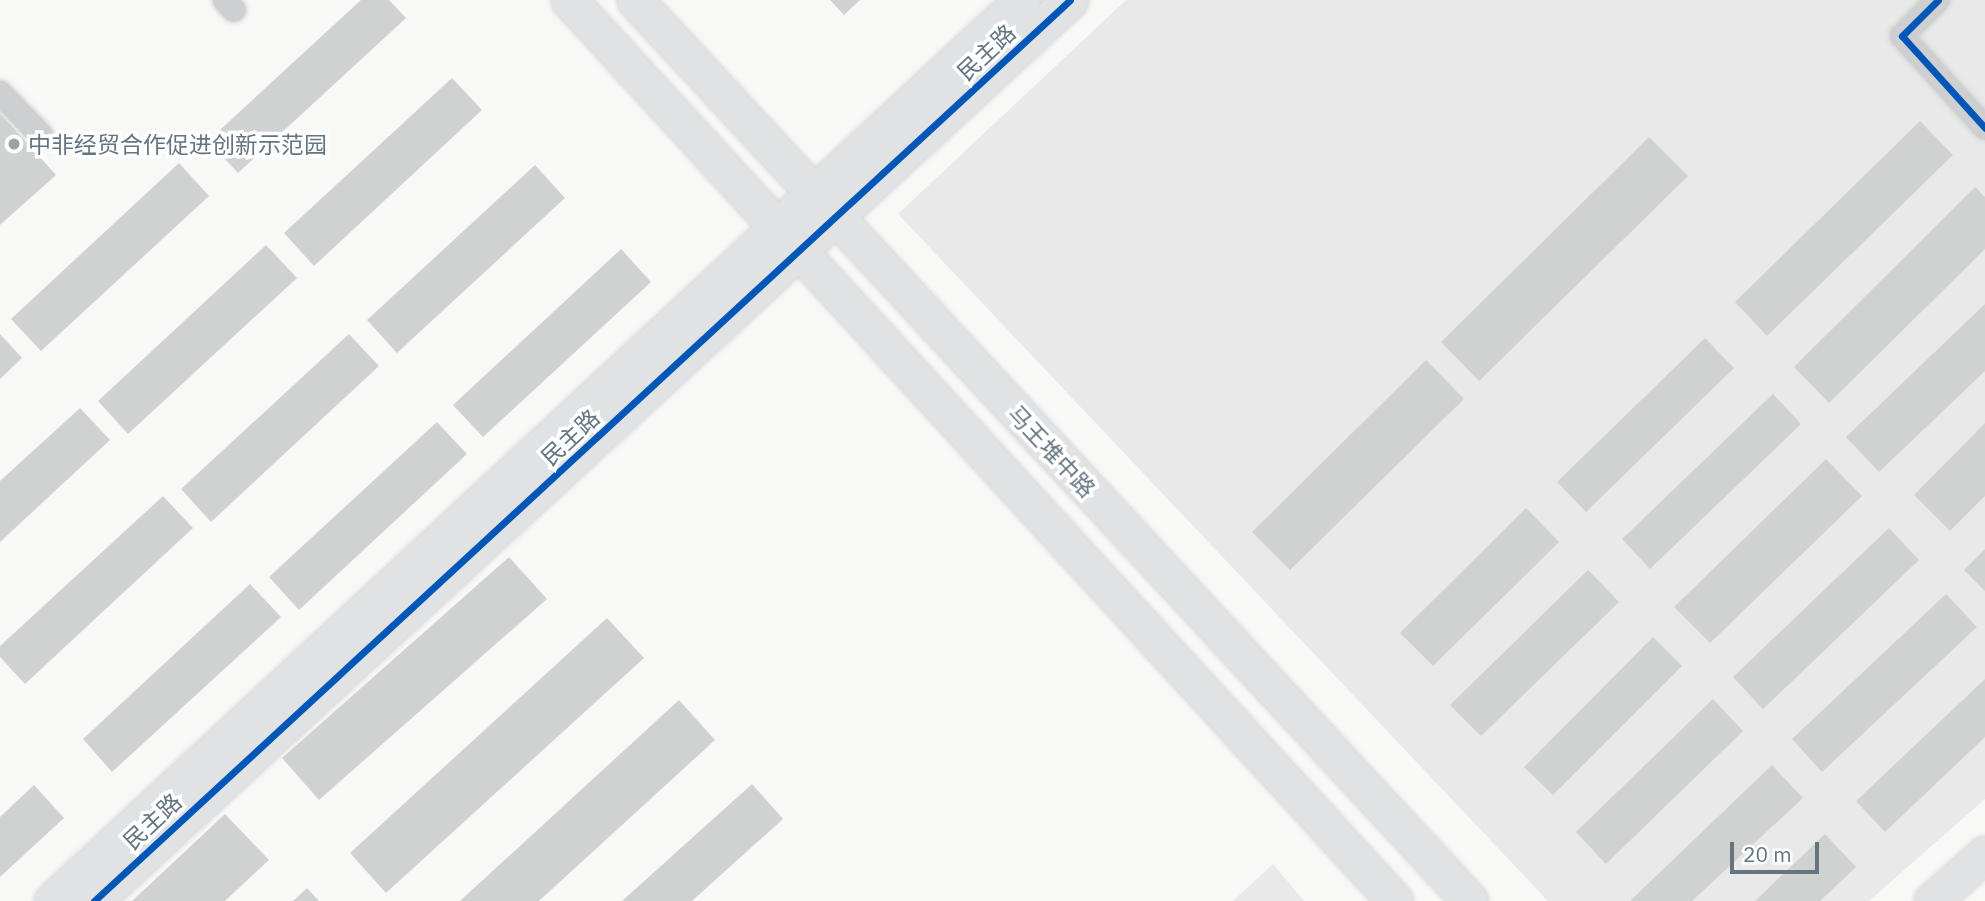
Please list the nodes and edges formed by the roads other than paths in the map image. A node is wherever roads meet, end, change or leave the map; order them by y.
1 (569, 0) edge
2 (635, 0) edge
3 (1022, 0) edge
4 (1070, 0) edge
5 (1938, 0) edge
6 (0, 93) edge
7 (1985, 128) edge
8 (41, 135) dead end
9 (812, 193) junction
10 (836, 219) junction
11 (776, 226) junction
12 (799, 252) junction
13 (1985, 854) edge
14 (52, 901) edge
15 (94, 901) edge
16 (1395, 901) edge
17 (1470, 901) edge
18 (1932, 901) edge

1 - 11 street
2 - 9 street, 马王堆中路
3 - 9 street, 民主路
4 - 10 street, 民主路
5 - 7 street
6 - 8 street
9 - 10 street, 马王堆中路
9 - 11 street, 民主路
10 - 12 street, 民主路
10 - 17 street, 马王堆中路
11 - 12 street
11 - 14 street, 民主路
12 - 15 street, 民主路
12 - 16 street
13 - 18 street

